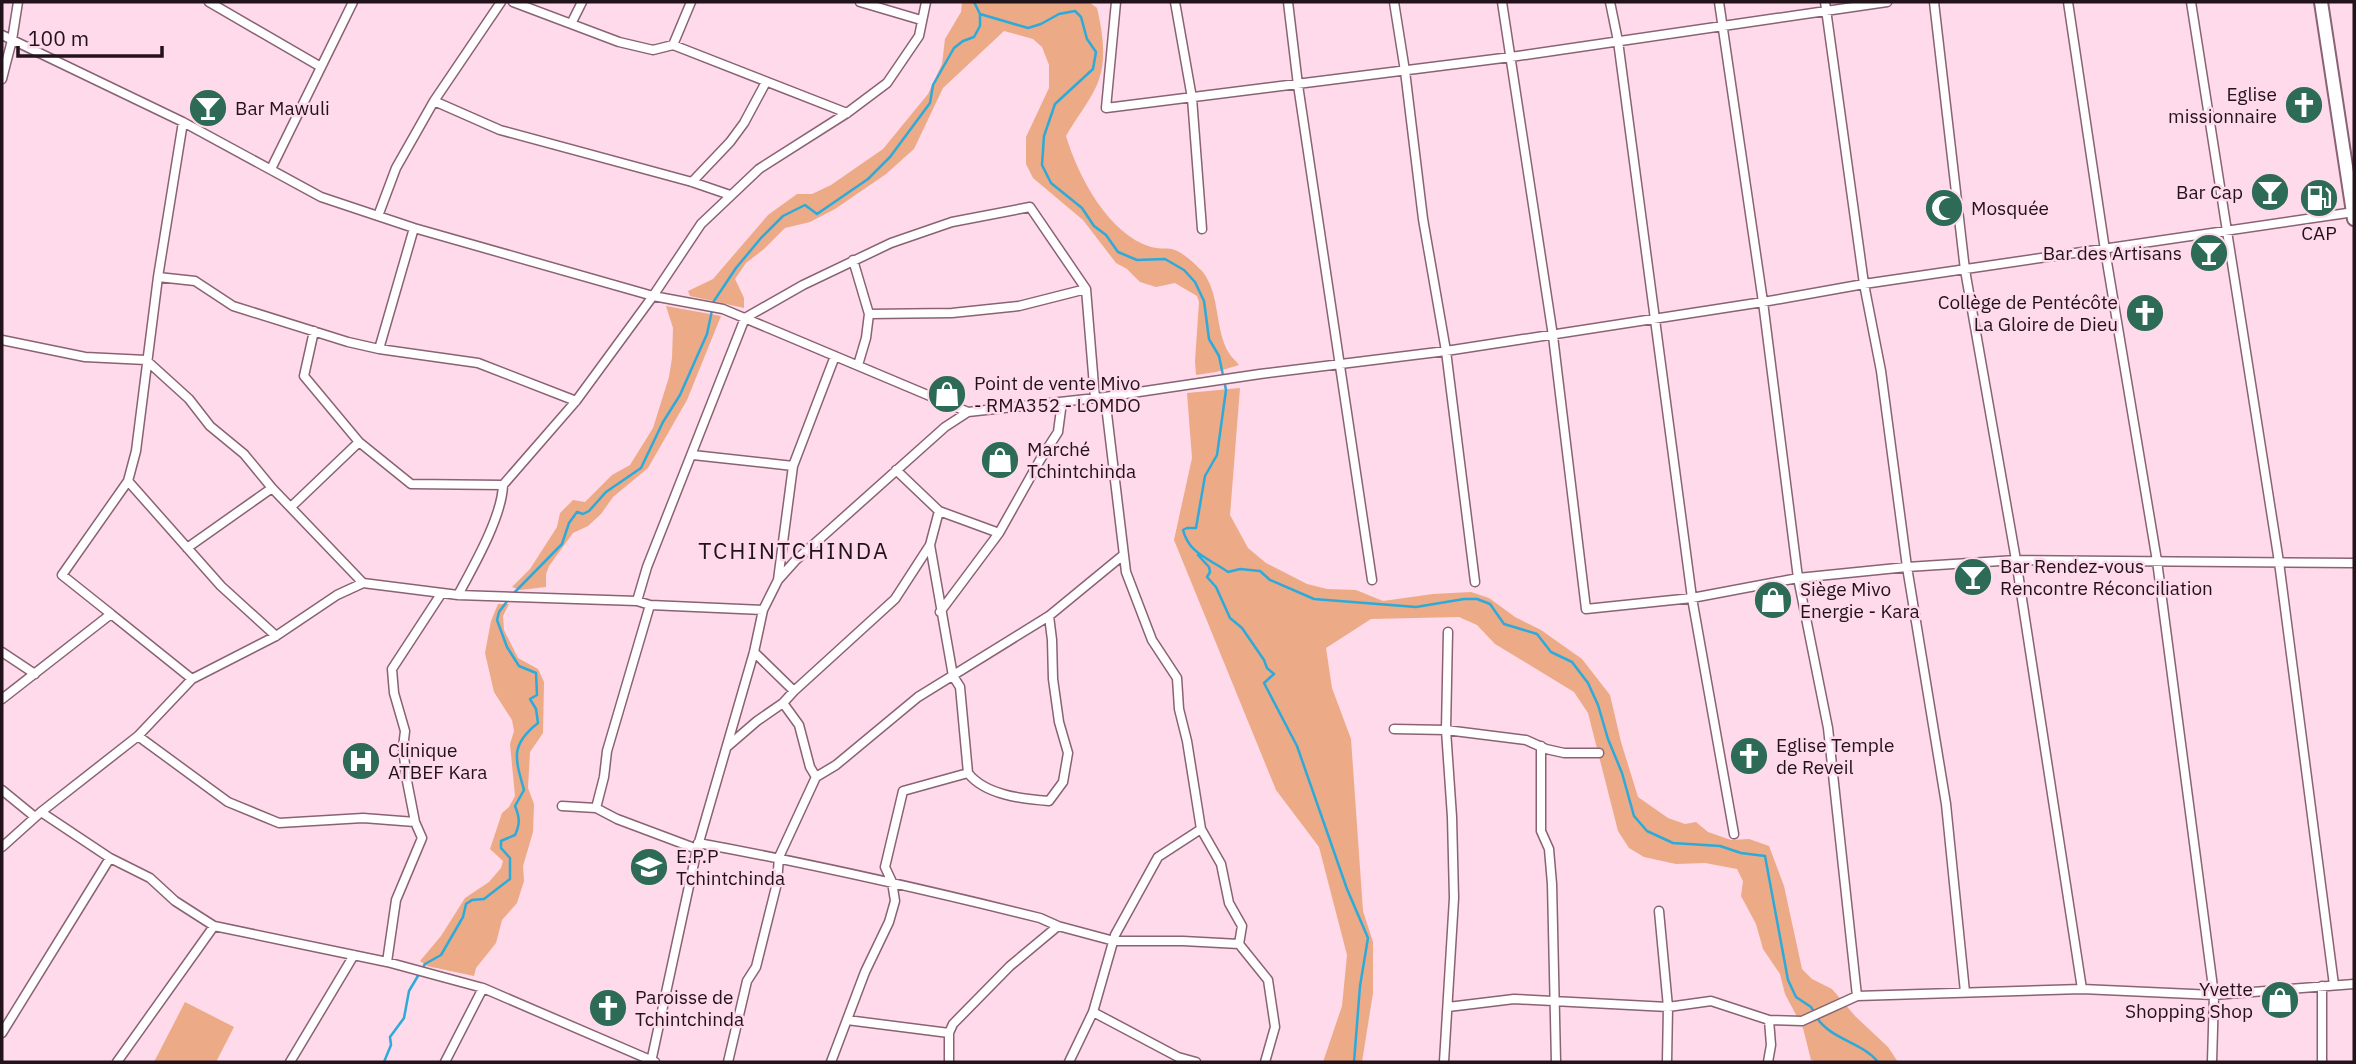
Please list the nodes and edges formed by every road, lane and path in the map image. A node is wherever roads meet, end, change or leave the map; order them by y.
1 (19, 2) edge
2 (209, 2) edge
3 (353, 2) edge
4 (501, 2) edge
5 (513, 2) edge
6 (582, 2) edge
7 (691, 2) edge
8 (860, 2) edge
9 (926, 2) edge
10 (1116, 2) edge
11 (1175, 2) edge
12 (1289, 2) edge
13 (1394, 2) edge
14 (1502, 2) edge
15 (1610, 2) edge
16 (1719, 2) edge
17 (1887, 2) edge
18 (1934, 2) edge
19 (2068, 2) edge
20 (2191, 2) edge
21 (2320, 2) edge
22 (1826, 6) edge
23 (922, 20) junction
24 (572, 22) junction
25 (1723, 26) junction
26 (2, 35) edge
27 (12, 40) junction
28 (1618, 41) junction
29 (673, 45) junction
30 (1511, 57) junction
31 (321, 67) junction
32 (1405, 71) junction
33 (2, 79) edge
34 (766, 82) junction
35 (1298, 85) junction
36 (1192, 98) junction
37 (434, 101) junction
38 (847, 113) junction
39 (183, 122) junction
40 (271, 169) junction
41 (692, 182) junction
42 (730, 195) junction
43 (2354, 212) edge
44 (378, 216) junction
45 (2354, 219) edge
46 (414, 228) junction
47 (1202, 229) dead end
48 (2225, 232) junction
49 (2105, 250) junction
50 (853, 260) junction
51 (1965, 270) junction
52 (158, 277) junction
53 (1864, 284) junction
54 (1086, 289) junction
55 (653, 296) junction
56 (1763, 302) junction
57 (869, 314) junction
58 (745, 318) junction
59 (1655, 318) junction
60 (314, 331) junction
61 (1553, 336) junction
62 (2, 340) edge
63 (379, 349) junction
64 (1446, 351) junction
65 (835, 356) junction
66 (146, 360) junction
67 (1339, 363) junction
68 (858, 365) junction
69 (1105, 397) junction
70 (1095, 398) junction
71 (576, 401) junction
72 (1062, 402) junction
73 (968, 412) junction
74 (359, 442) junction
75 (693, 455) junction
76 (793, 466) junction
77 (897, 470) junction
78 (128, 481) junction
79 (503, 485) junction
80 (272, 488) junction
81 (292, 506) junction
82 (939, 511) junction
83 (999, 533) junction
84 (930, 545) junction
85 (187, 548) junction
86 (1122, 556) junction
87 (2017, 560) junction
88 (2157, 561) junction
89 (2279, 562) junction
90 (2354, 563) edge
91 (1907, 567) junction
92 (1798, 578) junction
93 (778, 580) junction
94 (1372, 580) dead end
95 (1475, 582) dead end
96 (363, 583) junction
97 (441, 594) junction
98 (458, 596) junction
99 (1692, 598) junction
100 (637, 601) junction
101 (650, 606) junction
102 (763, 610) junction
103 (940, 612) junction
104 (111, 614) junction
105 (1049, 616) junction
106 (1448, 632) dead end
107 (276, 636) junction
108 (2, 652) edge
109 (754, 652) junction
110 (35, 674) junction
111 (953, 676) junction
112 (192, 679) junction
113 (794, 691) junction
114 (2, 699) edge
115 (783, 703) junction
116 (1394, 729) dead end
117 (1446, 730) junction
118 (138, 736) junction
119 (1541, 746) junction
120 (726, 747) junction
121 (1599, 752) dead end
122 (968, 773) junction
123 (816, 778) junction
124 (2, 790) edge
125 (562, 806) dead end
126 (596, 808) junction
127 (38, 814) junction
128 (415, 822) junction
129 (1201, 829) junction
130 (1734, 834) dead end
131 (697, 846) junction
132 (2, 847) edge
133 (779, 857) junction
134 (110, 858) junction
135 (892, 882) junction
136 (1659, 911) dead end
137 (214, 926) junction
138 (1058, 926) junction
139 (1114, 941) junction
140 (1240, 944) junction
141 (354, 956) junction
142 (387, 962) junction
143 (2354, 984) edge
144 (2333, 985) junction
145 (2322, 986) junction
146 (483, 988) junction
147 (2082, 989) junction
148 (1965, 992) junction
149 (2214, 995) junction
150 (1857, 996) junction
151 (1555, 1003) junction
152 (1448, 1007) junction
153 (1668, 1007) junction
154 (1093, 1012) junction
155 (847, 1020) junction
156 (1769, 1020) junction
157 (950, 1033) junction
158 (2, 1034) edge
159 (1667, 1058) edge
160 (1177, 1060) edge
161 (117, 1062) edge
162 (290, 1062) edge
163 (445, 1062) edge
164 (653, 1062) edge
165 (728, 1062) edge
166 (831, 1062) edge
167 (949, 1062) edge
168 (1069, 1062) edge
169 (1196, 1062) edge
170 (1265, 1062) edge
171 (1444, 1062) edge
172 (1556, 1062) edge
173 (1658, 1062) edge
174 (1768, 1062) edge
175 (2212, 1062) edge
176 (2322, 1062) edge

1 - 27 street
2 - 31 street
3 - 31 street
4 - 37 street
5 - 24 street
6 - 24 street
7 - 29 street
8 - 23 street
9 - 23 street
10 - 36 street
11 - 36 street
12 - 35 street
13 - 32 street
14 - 30 street
15 - 28 street
16 - 25 street
17 - 22 street
18 - 51 street
19 - 49 street
20 - 48 street
21 - 43 main road
22 - 25 street
22 - 53 street
23 - 38 street
24 - 29 street
25 - 28 street
25 - 56 street
26 - 27 street
27 - 33 street
27 - 39 street
28 - 30 street
28 - 59 street
29 - 34 street
30 - 32 street
30 - 61 street
31 - 40 street
32 - 35 street
32 - 64 street
34 - 38 street
34 - 41 street
35 - 36 street
35 - 67 street
36 - 47 street
37 - 41 street
37 - 44 street
38 - 42 street
39 - 40 street
39 - 52 street
40 - 44 street
41 - 42 street
42 - 55 street
43 - 45 main road
43 - 48 street
44 - 46 street
46 - 55 street
46 - 63 street
48 - 49 street
48 - 89 street
49 - 51 street
49 - 88 street
50 - 54 street
50 - 57 street
50 - 58 street
51 - 53 street
51 - 87 street
52 - 60 street
52 - 66 street
53 - 56 street
53 - 91 street
54 - 57 street
54 - 70 street
55 - 58 street
55 - 71 street
56 - 59 street
56 - 92 street
57 - 68 street
58 - 65 street
58 - 75 street
59 - 61 street
59 - 99 street
60 - 63 street
60 - 74 street
61 - 64 street
61 - 99 street
62 - 66 street
63 - 71 street
64 - 67 street
64 - 95 street
65 - 68 street
65 - 76 street
66 - 78 street
66 - 80 street
67 - 69 street
67 - 94 street
68 - 73 street
69 - 70 street
69 - 86 street
70 - 72 street
71 - 79 street
72 - 73 street
72 - 83 street
73 - 77 street
74 - 79 street
74 - 81 street
75 - 76 street
75 - 100 street
76 - 93 street
77 - 82 street
77 - 93 street
78 - 85 street
78 - 104 street
79 - 98 street
80 - 81 street
80 - 85 street
81 - 96 street
82 - 83 street
82 - 84 street
83 - 103 street
84 - 103 street
84 - 113 street
85 - 107 street
86 - 105 street
86 - 129 street
87 - 88 street
87 - 91 street
87 - 147 street
88 - 89 street
88 - 149 street
89 - 90 street
89 - 144 street
91 - 92 street
91 - 148 street
92 - 99 street
92 - 150 street
93 - 102 street
96 - 97 street
96 - 107 street
97 - 98 street
97 - 128 street
98 - 100 street
99 - 130 street
100 - 101 street
101 - 102 street
101 - 126 street
102 - 109 street
103 - 111 street
104 - 110 street
104 - 112 street
105 - 111 street
105 - 122 street
106 - 117 street
107 - 112 street
108 - 110 street
109 - 113 street
109 - 120 street
110 - 114 street
111 - 122 street
111 - 123 street
112 - 118 street
113 - 115 street
115 - 120 street
115 - 123 street
116 - 117 street
117 - 119 street
117 - 152 street
118 - 127 street
118 - 128 street
119 - 121 street
119 - 151 street
120 - 131 street
122 - 135 street
123 - 133 street
124 - 127 street
125 - 126 street
126 - 131 street
127 - 132 street
127 - 134 street
128 - 142 street
129 - 139 street
129 - 140 street
131 - 133 street
131 - 164 street
133 - 135 street
133 - 165 street
134 - 137 street
134 - 158 street
135 - 138 street
135 - 155 street
136 - 153 street
137 - 141 street
137 - 161 street
138 - 139 street
138 - 157 street
139 - 140 street
139 - 154 street
140 - 170 street
141 - 142 street
141 - 162 street
142 - 146 street
143 - 144 street
144 - 145 street
145 - 149 street
145 - 176 street
146 - 163 street
146 - 164 street
147 - 148 street
147 - 149 street
148 - 150 street
149 - 175 street
150 - 156 street
151 - 152 street
151 - 153 street
151 - 172 street
152 - 171 street
153 - 156 street
153 - 159 street
154 - 160 street
154 - 168 street
155 - 157 street
155 - 166 street
156 - 174 street
157 - 167 street
159 - 173 street
160 - 169 street

